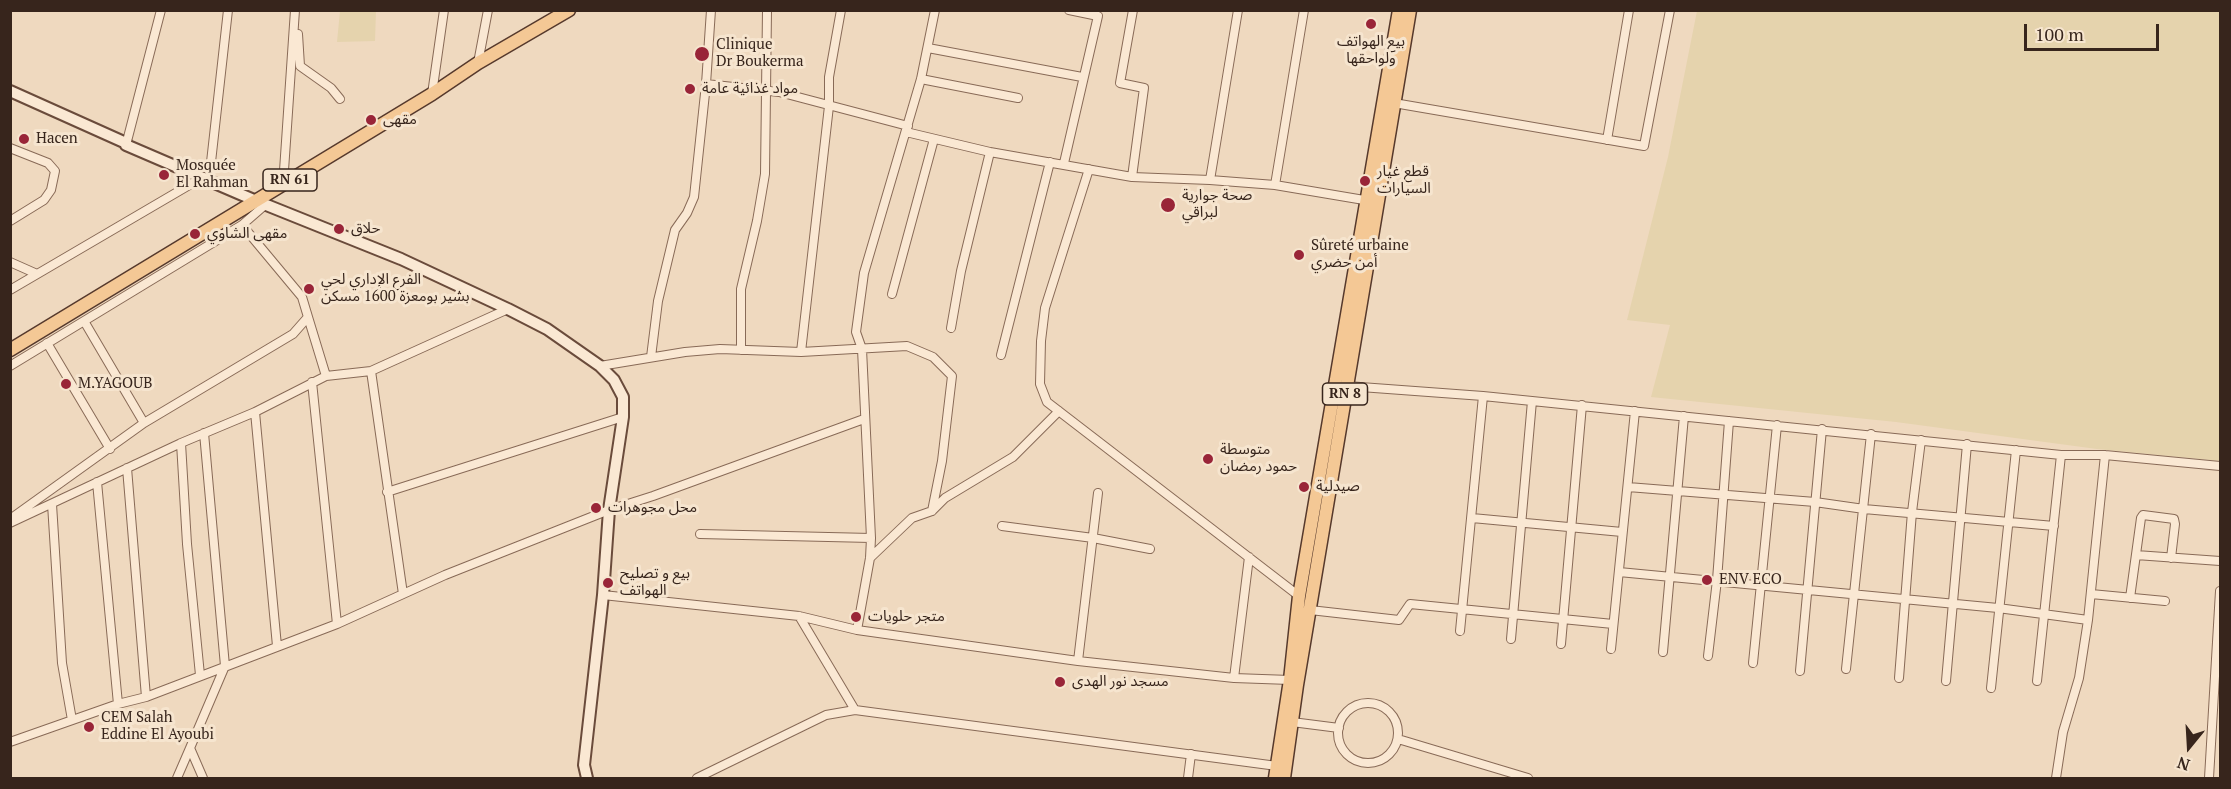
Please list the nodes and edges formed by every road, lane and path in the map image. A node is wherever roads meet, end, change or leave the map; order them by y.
1 (161, 10) edge
2 (228, 10) edge
3 (295, 10) edge
4 (444, 10) edge
5 (488, 10) edge
6 (569, 10) edge
7 (711, 10) edge
8 (767, 10) edge
9 (841, 10) edge
10 (935, 10) edge
11 (1069, 10) edge
12 (1132, 10) edge
13 (1238, 10) edge
14 (1304, 10) edge
15 (1399, 10) edge
16 (1410, 10) edge
17 (1629, 10) edge
18 (1670, 10) edge
19 (294, 30) junction
20 (928, 48) junction
21 (478, 63) junction
22 (1082, 77) junction
23 (921, 79) junction
24 (706, 84) junction
25 (10, 91) edge
26 (765, 91) junction
27 (432, 94) junction
28 (1018, 98) dead end
29 (340, 99) dead end
30 (1394, 103) junction
31 (829, 106) junction
32 (907, 129) junction
33 (934, 139) junction
34 (1607, 140) junction
35 (126, 145) junction
36 (10, 148) edge
37 (990, 152) junction
38 (1050, 162) junction
39 (1064, 163) junction
40 (1089, 169) junction
41 (1132, 177) junction
42 (206, 178) junction
43 (1210, 180) junction
44 (283, 185) junction
45 (1275, 185) junction
46 (1373, 201) junction
47 (260, 202) junction
48 (10, 221) edge
49 (242, 225) junction
50 (10, 262) edge
51 (37, 274) junction
52 (10, 290) edge
53 (892, 294) dead end
54 (508, 309) junction
55 (308, 318) junction
56 (84, 321) junction
57 (951, 328) dead end
58 (47, 343) junction
59 (862, 349) junction
60 (741, 350) junction
61 (10, 351) edge
62 (801, 352) junction
63 (1001, 355) dead end
64 (651, 357) junction
65 (10, 366) edge
66 (600, 366) junction
67 (371, 371) junction
68 (326, 376) junction
69 (312, 382) junction
70 (1347, 386) junction
71 (1483, 396) junction
72 (1532, 401) junction
73 (1582, 405) junction
74 (1059, 411) junction
75 (1635, 411) junction
76 (255, 412) junction
77 (1684, 416) junction
78 (623, 417) junction
79 (864, 419) junction
80 (1729, 421) junction
81 (144, 423) junction
82 (1777, 425) junction
83 (1822, 429) junction
84 (204, 433) junction
85 (1871, 434) junction
86 (1921, 440) junction
87 (181, 443) junction
88 (1967, 444) junction
89 (110, 449) junction
90 (2016, 450) junction
91 (2061, 455) junction
92 (2105, 455) junction
93 (2220, 466) edge
94 (127, 468) junction
95 (97, 482) junction
96 (1628, 487) junction
97 (1677, 490) junction
98 (387, 492) junction
99 (1098, 493) dead end
100 (1723, 494) junction
101 (1769, 497) junction
102 (1815, 502) junction
103 (51, 504) junction
104 (1864, 509) junction
105 (609, 510) junction
106 (932, 512) junction
107 (1912, 512) junction
108 (1472, 518) junction
109 (1961, 518) junction
110 (10, 521) edge
111 (2008, 523) junction
112 (1520, 524) junction
113 (1002, 526) dead end
114 (2054, 526) junction
115 (1572, 527) junction
116 (1622, 532) junction
117 (700, 534) dead end
118 (871, 538) junction
119 (1093, 538) junction
120 (1150, 549) dead end
121 (2136, 555) junction
122 (1249, 557) junction
123 (870, 558) junction
124 (2171, 558) junction
125 (2220, 561) edge
126 (1619, 572) junction
127 (1669, 576) junction
128 (1717, 580) junction
129 (1762, 584) junction
130 (1808, 590) junction
131 (2220, 591) edge
132 (403, 594) junction
133 (2091, 594) junction
134 (603, 595) junction
135 (1299, 596) junction
136 (1855, 596) junction
137 (2130, 598) junction
138 (1905, 599) junction
139 (2165, 601) dead end
140 (1952, 605) junction
141 (1461, 608) junction
142 (1998, 608) junction
143 (1310, 610) junction
144 (1512, 614) junction
145 (2044, 614) junction
146 (799, 616) junction
147 (1563, 619) junction
148 (2088, 620) junction
149 (337, 624) junction
150 (1613, 624) junction
151 (857, 630) junction
152 (1460, 630) dead end
153 (2219, 634) edge
154 (1511, 639) dead end
155 (1561, 644) dead end
156 (278, 646) junction
157 (1611, 650) dead end
158 (1663, 652) dead end
159 (1708, 656) dead end
160 (1078, 661) junction
161 (1753, 663) dead end
162 (225, 666) junction
163 (1846, 669) dead end
164 (1800, 671) dead end
165 (200, 675) junction
166 (1234, 678) junction
167 (1899, 678) dead end
168 (1946, 681) dead end
169 (2037, 681) dead end
170 (1293, 682) junction
171 (1991, 688) dead end
172 (146, 697) junction
173 (118, 704) junction
174 (855, 710) junction
175 (2216, 714) edge
176 (72, 720) junction
177 (1292, 722) junction
178 (1339, 728) junction
179 (1398, 739) junction
180 (10, 742) edge
181 (190, 748) junction
182 (1191, 754) junction
183 (584, 765) junction
184 (1276, 772) edge
185 (177, 778) edge
186 (203, 778) edge
187 (579, 778) edge
188 (587, 778) edge
189 (697, 778) edge
190 (1188, 778) edge
191 (1284, 778) edge
192 (1528, 778) edge
193 (2056, 778) edge
194 (2209, 778) edge

1 - 35 street
2 - 42 street
3 - 19 street
4 - 27 street
5 - 21 street
6 - 21 main road, RN 61
7 - 24 street
8 - 26 street
9 - 31 street
10 - 20 street
11 - 22 street
12 - 41 street
13 - 43 street
14 - 45 street
15 - 46 main road, RN 8
16 - 30 main road, RN 8
17 - 34 street
18 - 34 street
19 - 29 street
19 - 44 street
20 - 22 street
20 - 23 street
21 - 27 main road, RN 61
22 - 39 street
23 - 28 street
23 - 32 street
24 - 26 street
24 - 64 street
25 - 35 street
26 - 31 street
26 - 60 street
27 - 44 main road, RN 61
30 - 34 street
30 - 46 main road, RN 8
31 - 32 street
31 - 62 street
32 - 33 street
32 - 59 street
33 - 37 street
33 - 53 street
35 - 42 street
36 - 48 street
37 - 38 street
37 - 57 street
38 - 39 street
38 - 63 street
39 - 40 street
40 - 41 street
40 - 74 street
41 - 43 street
42 - 47 street
42 - 51 street
43 - 45 street
44 - 47 main road, RN 61
45 - 46 street
46 - 70 main road, RN 8
46 - 135 main road, RN 8
47 - 49 street
47 - 54 street
47 - 61 main road, RN 61
49 - 55 street
49 - 56 street
50 - 51 street
51 - 52 street
54 - 66 street
54 - 67 street
55 - 68 street
55 - 81 street
56 - 58 street
56 - 81 street
58 - 65 street
58 - 89 street
59 - 62 street
59 - 79 street
59 - 106 street
60 - 62 street
60 - 64 street
64 - 66 street
66 - 78 street
67 - 68 street
67 - 98 street
68 - 69 street
69 - 76 street
69 - 149 street
70 - 71 street
70 - 143 main road, RN 8
71 - 72 street
71 - 108 street
72 - 73 street
72 - 112 street
73 - 75 street
73 - 115 street
74 - 106 street
74 - 122 street
75 - 77 street
75 - 96 street
76 - 84 street
76 - 156 street
77 - 80 street
77 - 97 street
78 - 98 street
78 - 105 street
79 - 105 street
79 - 118 street
80 - 82 street
80 - 100 street
81 - 89 street
82 - 83 street
82 - 101 street
83 - 85 street
83 - 102 street
84 - 87 street
84 - 162 street
85 - 86 street
85 - 104 street
86 - 88 street
86 - 107 street
87 - 94 street
87 - 165 street
88 - 90 street
88 - 109 street
89 - 110 street
90 - 91 street
90 - 111 street
91 - 92 street
91 - 114 street
92 - 93 street
92 - 133 street
94 - 95 street
94 - 172 street
95 - 103 street
95 - 173 street
96 - 97 street
96 - 116 street
97 - 100 street
97 - 127 street
98 - 132 street
99 - 119 street
100 - 101 street
100 - 128 street
101 - 102 street
101 - 129 street
102 - 104 street
102 - 130 street
103 - 110 street
103 - 176 street
104 - 107 street
104 - 136 street
105 - 132 street
105 - 134 street
106 - 123 street
107 - 109 street
107 - 138 street
108 - 112 street
108 - 141 street
109 - 111 street
109 - 140 street
111 - 114 street
111 - 142 street
112 - 115 street
112 - 144 street
113 - 119 street
114 - 145 street
115 - 116 street
115 - 147 street
116 - 126 street
117 - 118 street
118 - 123 street
119 - 120 street
119 - 160 street
121 - 124 street
121 - 124 street
121 - 137 street
122 - 135 street
122 - 166 street
123 - 151 street
124 - 125 street
126 - 127 street
126 - 150 street
127 - 128 street
127 - 158 street
128 - 129 street
128 - 159 street
129 - 130 street
129 - 161 street
130 - 136 street
130 - 164 street
131 - 153 street
132 - 149 street
133 - 137 street
133 - 148 street
134 - 146 street
134 - 183 street
135 - 170 main road, RN 8
136 - 138 street
136 - 163 street
137 - 139 street
138 - 140 street
138 - 167 street
140 - 142 street
140 - 168 street
141 - 143 street
141 - 144 street
141 - 152 street
142 - 145 street
142 - 171 street
143 - 170 main road, RN 8
144 - 147 street
144 - 154 street
145 - 148 street
145 - 169 street
146 - 151 street
146 - 174 street
147 - 150 street
147 - 155 street
148 - 193 street
149 - 156 street
150 - 157 street
151 - 160 street
153 - 175 street
156 - 162 street
160 - 166 street
162 - 165 street
162 - 181 street
165 - 172 street
166 - 170 street
170 - 177 main road, RN 8
170 - 184 main road, RN 8
172 - 173 street
173 - 176 street
174 - 182 street
174 - 189 street
175 - 194 street
176 - 180 street
177 - 178 street
177 - 191 main road, RN 8
178 - 179 street
178 - 179 street
179 - 192 street
181 - 185 street
181 - 186 street
182 - 184 street
182 - 190 street
183 - 187 street
183 - 188 street

